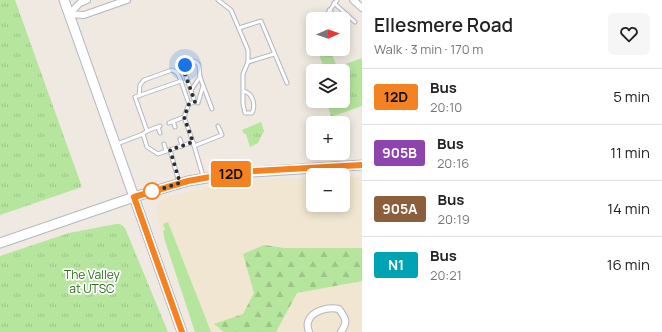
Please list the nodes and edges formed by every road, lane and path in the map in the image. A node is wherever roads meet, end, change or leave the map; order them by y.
1 (64, 0) edge
2 (87, 0) edge
3 (126, 0) edge
4 (218, 0) edge
5 (337, 0) edge
6 (353, 0) edge
7 (334, 3) junction
8 (362, 8) edge
9 (330, 10) edge
10 (69, 14) junction
11 (355, 22) dead end
12 (239, 28) junction
13 (274, 54) junction
14 (248, 62) junction
15 (200, 77) junction
16 (181, 81) junction
17 (287, 83) dead end
18 (203, 86) junction
19 (191, 90) junction
20 (243, 91) junction
21 (139, 96) junction
22 (197, 103) junction
23 (189, 104) junction
24 (212, 109) dead end
25 (184, 117) junction
26 (173, 121) junction
27 (169, 123) dead end
28 (218, 126) dead end
29 (176, 127) dead end
30 (147, 131) junction
31 (160, 133) dead end
32 (142, 134) junction
33 (180, 139) dead end
34 (193, 142) junction
35 (115, 144) junction
36 (164, 144) dead end
37 (182, 146) junction
38 (194, 146) junction
39 (168, 151) junction
40 (362, 166) edge
41 (204, 178) junction
42 (180, 183) junction
43 (134, 197) junction
44 (0, 243) edge
45 (182, 332) edge
46 (309, 332) edge
47 (341, 332) edge

1 - 10 main road
2 - 10 street
3 - 10 street
4 - 12 lane
5 - 7 lane
6 - 8 street
7 - 9 lane
7 - 11 lane
10 - 35 main road
12 - 13 lane
12 - 14 lane
13 - 14 lane
13 - 17 lane
14 - 20 lane
15 - 18 lane
15 - 19 lane
15 - 19 lane
16 - 21 lane
16 - 21 lane
16 - 23 lane
18 - 22 lane
18 - 24 lane
19 - 22 lane
20 - 20 lane
21 - 30 lane
22 - 23 lane
23 - 25 lane
25 - 26 lane
25 - 34 lane
26 - 27 lane
26 - 29 lane
28 - 38 lane
30 - 31 lane
30 - 32 lane
32 - 35 lane
32 - 39 lane
33 - 37 lane
34 - 37 lane
34 - 38 lane
35 - 43 main road
36 - 39 lane
37 - 39 lane
38 - 41 lane
39 - 42 lane
40 - 41 main road
41 - 42 main road
42 - 43 main road
43 - 44 main road
43 - 45 main road
46 - 47 street

